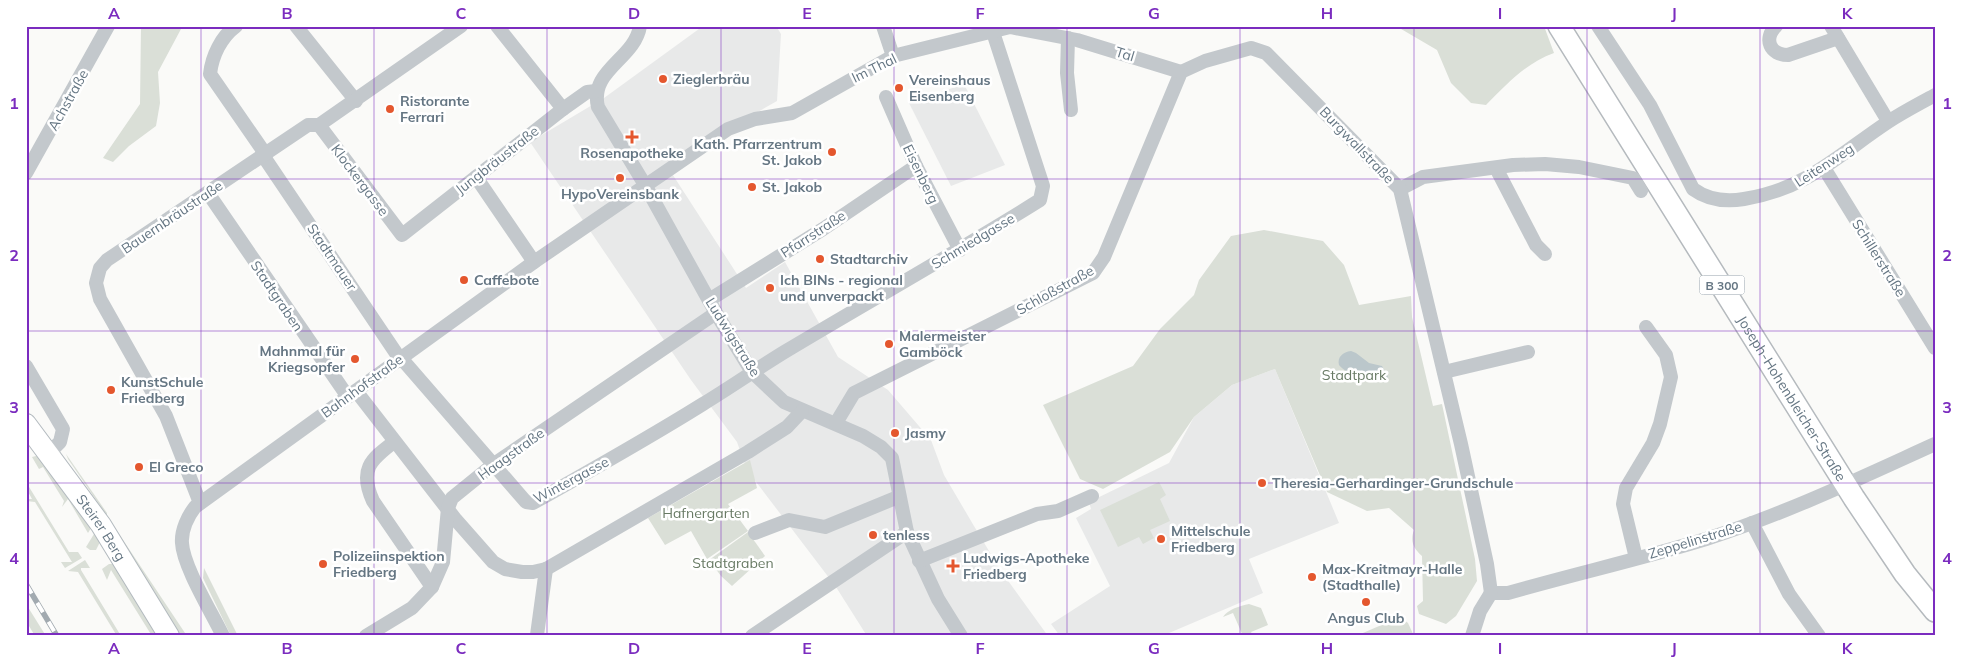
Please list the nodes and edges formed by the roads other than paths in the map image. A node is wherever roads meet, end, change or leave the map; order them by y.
1 (108, 26) edge
2 (236, 26) edge
3 (296, 26) edge
4 (461, 26) edge
5 (497, 26) edge
6 (640, 26) edge
7 (883, 26) edge
8 (1559, 26) edge
9 (1598, 26) edge
10 (1776, 26) edge
11 (992, 28) edge
12 (1834, 32) edge
13 (1068, 38) junction
14 (892, 56) junction
15 (1181, 72) junction
16 (596, 91) junction
17 (1935, 95) edge
18 (886, 97) dead end
19 (356, 101) junction
20 (563, 109) junction
21 (1071, 110) dead end
22 (792, 113) joint
23 (1888, 121) junction
24 (318, 125) junction
25 (265, 156) junction
26 (916, 166) junction
27 (1496, 168) junction
28 (1824, 168) junction
29 (26, 173) edge
30 (476, 177) junction
31 (645, 185) junction
32 (1400, 189) junction
33 (1641, 191) dead end
34 (208, 193) junction
35 (402, 235) joint
36 (960, 250) junction
37 (1545, 254) dead end
38 (534, 262) junction
39 (709, 300) junction
40 (716, 313) junction
41 (1646, 327) dead end
42 (1935, 348) edge
43 (1528, 352) dead end
44 (400, 358) junction
45 (26, 366) edge
46 (752, 372) junction
47 (1444, 372) junction
48 (352, 394) junction
49 (802, 411) junction
50 (836, 423) junction
51 (26, 424) edge
52 (394, 442) junction
53 (1935, 444) edge
54 (49, 453) junction
55 (494, 464) junction
56 (1846, 484) junction
57 (1092, 496) dead end
58 (898, 497) junction
59 (200, 503) junction
60 (448, 508) junction
61 (1752, 523) junction
62 (907, 532) junction
63 (755, 533) dead end
64 (1636, 558) junction
65 (919, 561) junction
66 (546, 569) junction
67 (432, 587) junction
68 (1491, 593) junction
69 (1935, 611) edge
70 (537, 635) edge
71 (959, 635) edge
72 (169, 636) edge
73 (223, 636) edge
74 (366, 636) edge
75 (752, 636) edge
76 (1472, 636) edge
77 (1819, 636) edge

1 - 29 street, Achstraße
2 - 25 street, Stadtmauer
3 - 19 street
4 - 19 street, Bauernbräustraße
5 - 20 street
6 - 16 street
7 - 14 street
8 - 56 main road, Joseph-Hohenbleicher-Straße / B 300
9 - 28 street, Leitenweg
10 - 12 street
11 - 13 street, Tal
11 - 14 street, Im Thal
11 - 36 street, Schmiedgasse
12 - 23 street
13 - 15 street, Tal
13 - 21 street
14 - 22 street, Im Thal
15 - 32 street, Burgwallstraße
15 - 50 street, Schloßstraße
16 - 20 street, Jungbräustraße
16 - 31 street, Ludwigstraße
17 - 23 street, Leitenweg
18 - 26 street, Eisenberg
19 - 24 street, Bauernbräustraße
20 - 30 street, Jungbräustraße
22 - 31 street, Bahnhofstraße
23 - 28 street, Leitenweg
24 - 25 street, Bauernbräustraße
24 - 35 street, Klockergasse
25 - 34 street, Bauernbräustraße
25 - 44 street, Stadtmauer
26 - 36 street, Eisenberg
26 - 39 street, Pfarrstraße
27 - 32 street
27 - 33 street
27 - 37 street
28 - 42 street, Schillerstraße
30 - 35 street, Jungbräustraße
30 - 38 street
31 - 38 street, Bahnhofstraße
31 - 39 street, Ludwigstraße
32 - 47 street, Burgwallstraße
34 - 48 street, Stadtgraben
34 - 59 street, Bauernbräustraße
36 - 46 street, Schmiedgasse
38 - 44 street, Bahnhofstraße
39 - 40 street, Ludwigstraße
40 - 46 street, Ludwigstraße
40 - 55 street, Haagstraße
41 - 64 street
43 - 47 street
44 - 48 street, Bahnhofstraße
44 - 55 street, Wintergasse
45 - 54 street
46 - 49 street, Ludwigstraße
46 - 55 street, Wintergasse
47 - 68 street, Burgwallstraße
48 - 52 street, Stadtgraben
48 - 59 street, Bahnhofstraße
49 - 50 street, Ludwigstraße
49 - 66 street, Stadtgraben
50 - 58 street, Ludwigstraße
51 - 54 street, Steirer Berg
52 - 60 street, Stadtgraben
52 - 67 street
53 - 56 street, Zeppelinstraße
54 - 72 street, Steirer Berg
55 - 60 street, Haagstraße
56 - 61 street, Zeppelinstraße
56 - 69 main road, Joseph-Hohenbleicher-Straße / B 300
57 - 65 street
58 - 62 street, Ludwigstraße
58 - 63 street
59 - 73 street, Bahnhofstraße
60 - 66 street, Stadtgraben
60 - 67 street
61 - 64 street, Zeppelinstraße
61 - 77 street
62 - 65 street, Ludwigstraße
62 - 75 street
64 - 68 street, Zeppelinstraße
65 - 71 street, Ludwigstraße
66 - 70 street
67 - 74 street
68 - 76 street

